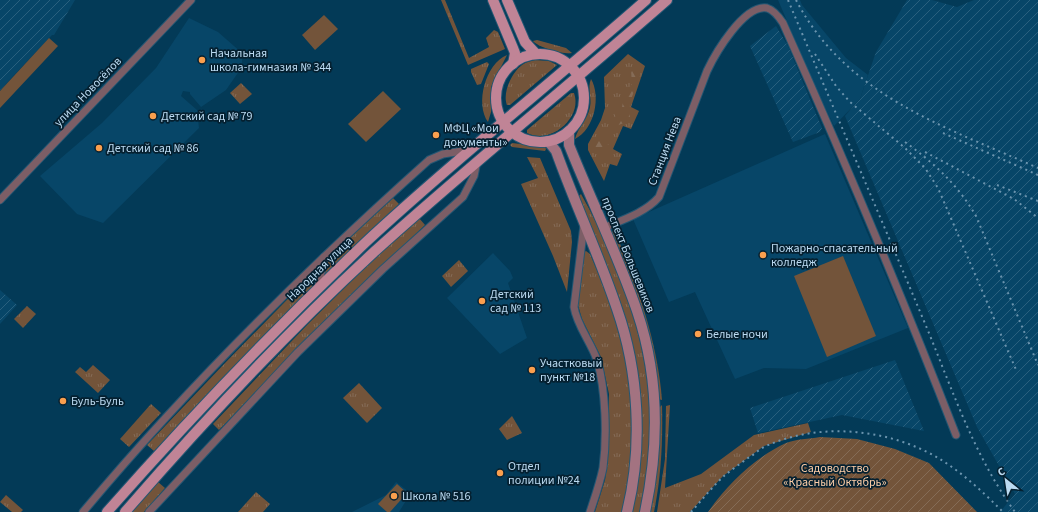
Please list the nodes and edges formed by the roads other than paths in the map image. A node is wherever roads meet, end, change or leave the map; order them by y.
1 (191, 0) edge
2 (493, 0) edge
3 (507, 0) edge
4 (646, 0) edge
5 (667, 0) edge
6 (536, 54) junction
7 (513, 64) junction
8 (570, 65) junction
9 (579, 76) junction
10 (503, 121) junction
11 (512, 131) junction
12 (569, 131) junction
13 (548, 141) junction
14 (470, 149) junction
15 (477, 160) junction
16 (0, 200) edge
17 (585, 223) junction
18 (603, 228) junction
19 (324, 256) junction
20 (318, 289) junction
21 (956, 435) dead end
22 (83, 512) edge
23 (108, 512) edge
24 (125, 512) edge
25 (149, 512) edge
26 (590, 512) edge
27 (627, 512) edge
28 (645, 512) edge

1 - 16 street, улица Новосёлов
2 - 7 main road
3 - 6 main road
4 - 8 main road, Народная улица
5 - 9 main road
6 - 7 main road
6 - 8 main road
7 - 10 main road
8 - 9 main road
8 - 10 main road, Народная улица
9 - 11 main road
9 - 12 main road
10 - 11 main road
10 - 14 main road, Народная улица
11 - 13 main road
11 - 15 main road
12 - 13 main road
12 - 18 main road, проспект Большевиков
13 - 17 main road
14 - 19 street
14 - 20 main road, Народная улица
15 - 24 main road
15 - 25 street
17 - 26 street
17 - 27 main road
18 - 21 street, Станция Нева
18 - 28 main road, проспект Большевиков
19 - 20 street
19 - 22 street
20 - 23 main road, Народная улица

